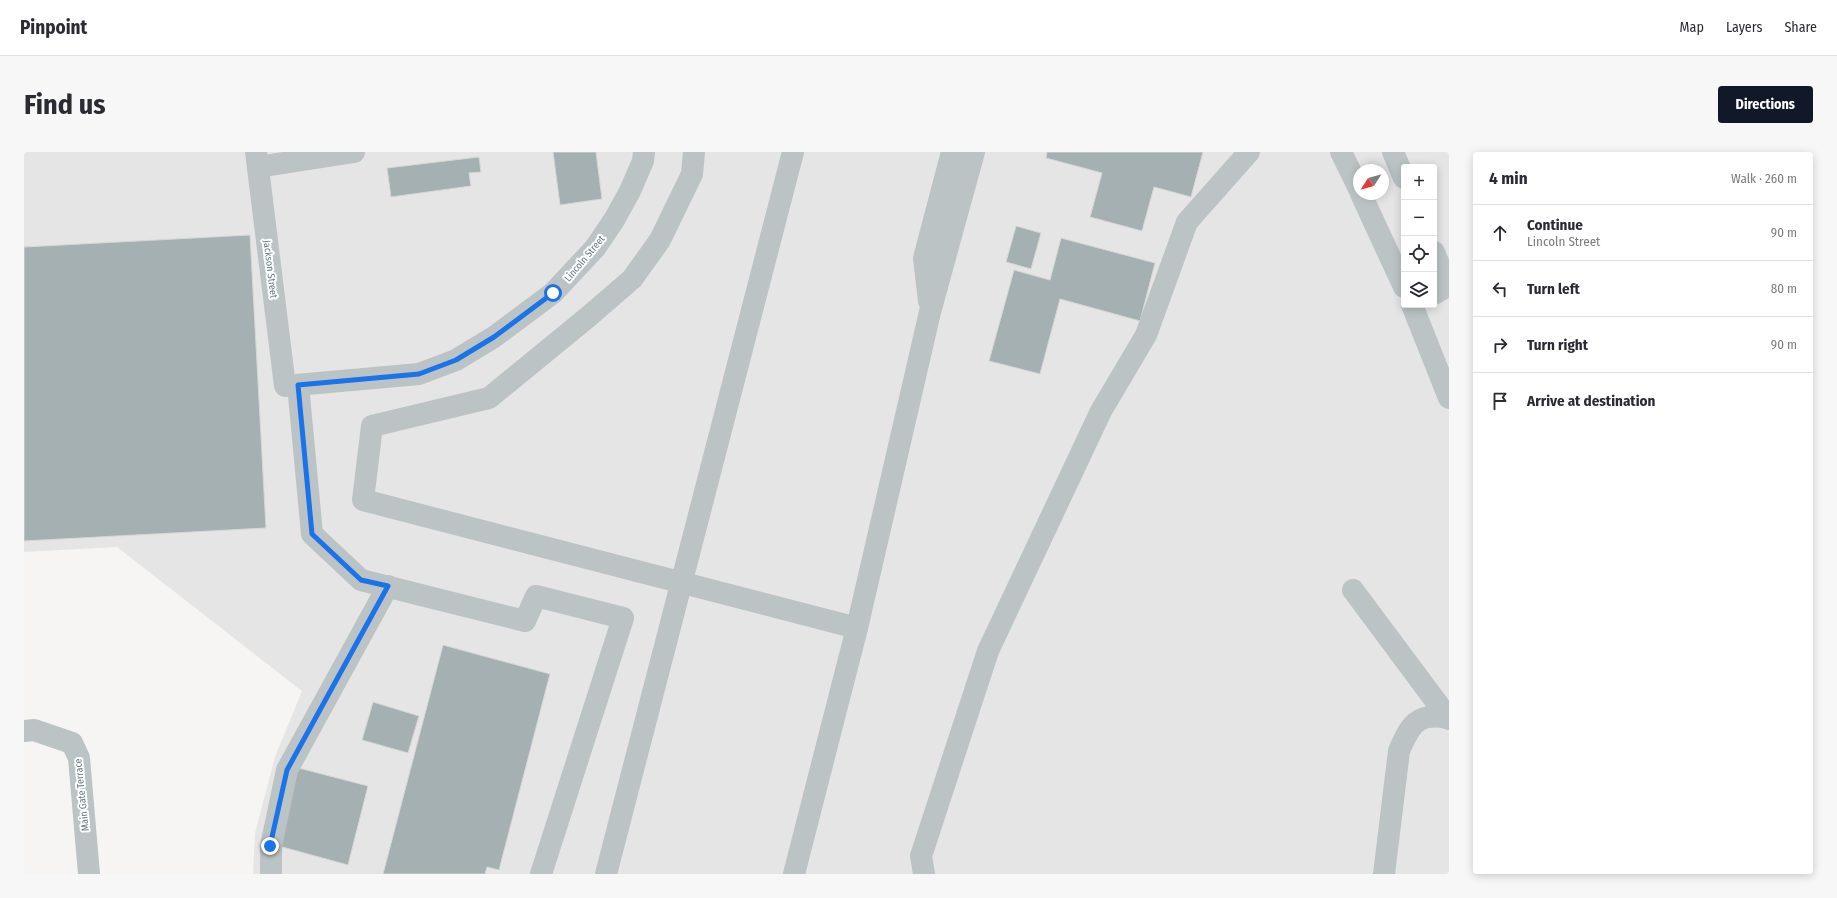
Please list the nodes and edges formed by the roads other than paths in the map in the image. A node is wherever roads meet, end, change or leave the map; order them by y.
1 (354, 152) edge
2 (644, 152) edge
3 (694, 152) edge
4 (793, 152) edge
5 (952, 152) edge
6 (974, 152) edge
7 (1249, 152) edge
8 (1341, 152) edge
9 (1393, 152) edge
10 (297, 156) edge
11 (257, 159) edge
12 (1401, 171) edge
13 (1353, 177) edge
14 (1364, 200) edge
15 (1437, 259) edge
16 (1401, 281) edge
17 (1437, 292) edge
18 (1415, 308) edge
19 (930, 312) junction
20 (291, 386) junction
21 (1449, 398) edge
22 (682, 582) junction
23 (388, 586) junction
24 (1353, 590) dead end
25 (857, 628) junction
26 (1448, 718) edge
27 (24, 731) edge
28 (89, 874) edge
29 (271, 874) edge
30 (541, 874) edge
31 (606, 874) edge
32 (794, 874) edge
33 (924, 874) edge
34 (1384, 874) edge

1 - 10 street
2 - 20 street, Lincoln Street
3 - 22 street
4 - 22 street
5 - 19 street
6 - 19 street
7 - 33 street
8 - 13 street
9 - 12 street
10 - 11 street
11 - 20 street, Jackson Street
14 - 16 street
15 - 17 street
18 - 21 street
19 - 25 street
20 - 23 street, Jackson Street
22 - 25 street
22 - 31 street
23 - 29 street
23 - 30 street, Jackson Street
24 - 26 street
25 - 32 street
26 - 34 street
27 - 28 street, Main Gate Terrace

